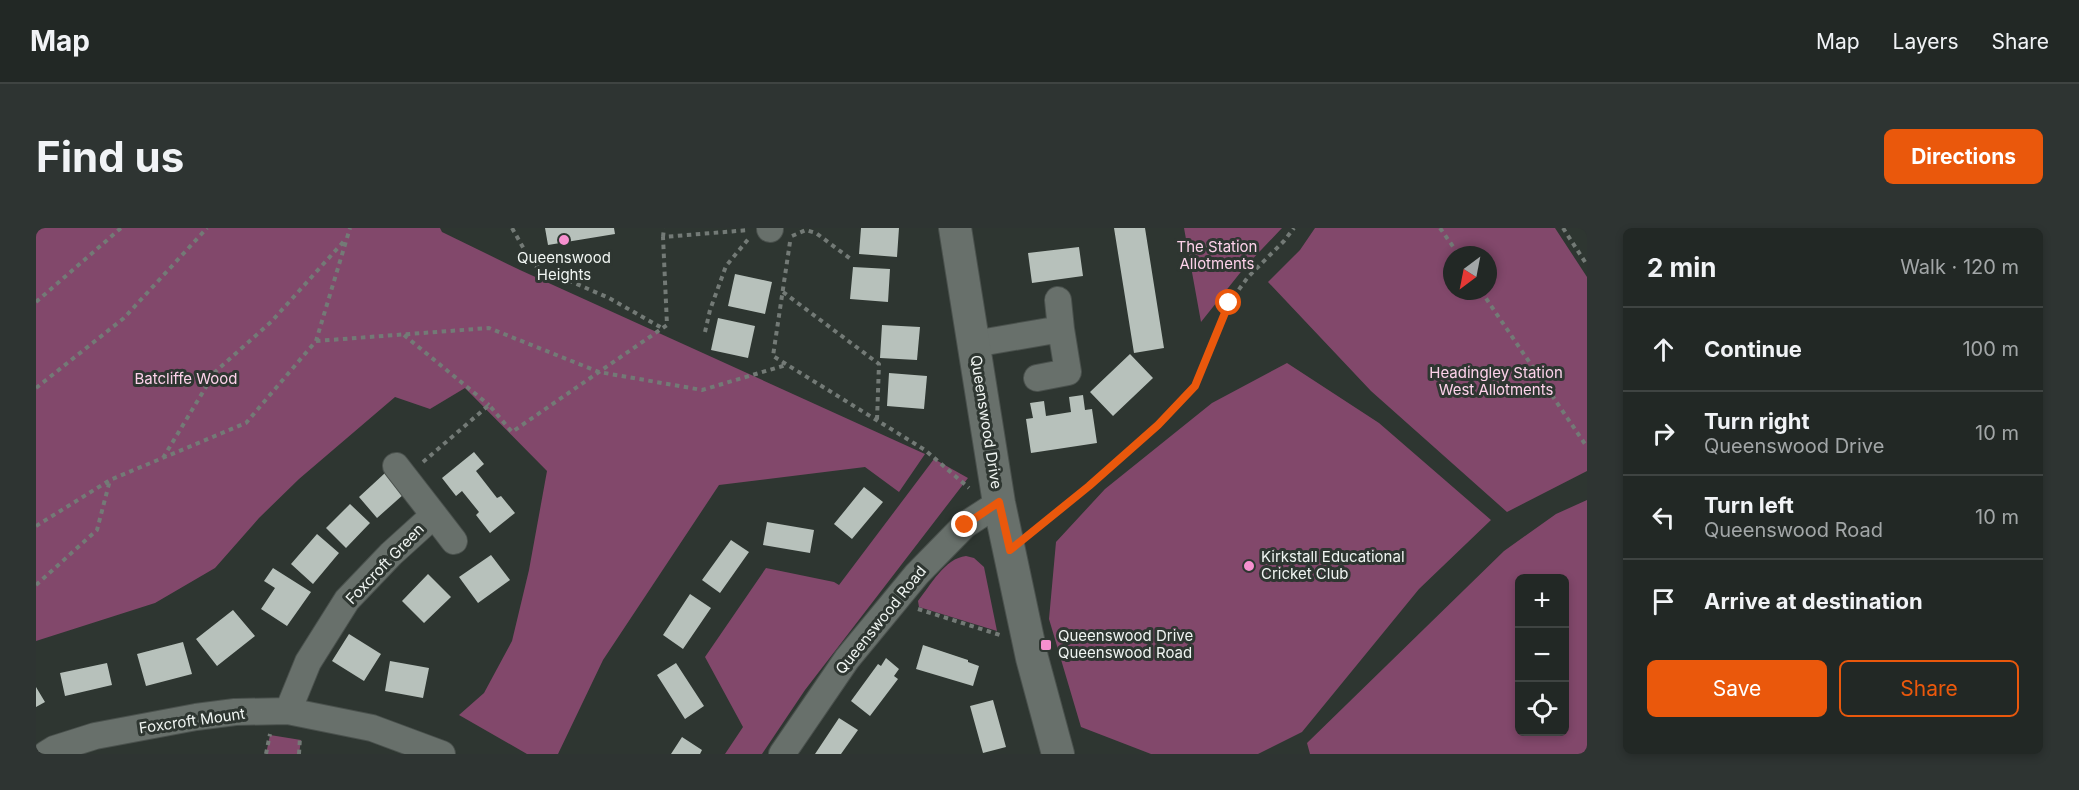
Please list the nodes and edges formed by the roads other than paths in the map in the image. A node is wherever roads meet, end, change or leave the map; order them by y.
1 (955, 228) edge
2 (1058, 300) dead end
3 (1061, 328) junction
4 (974, 344) junction
5 (1037, 378) dead end
6 (401, 471) road end
7 (999, 502) junction
8 (434, 514) junction
9 (454, 541) dead end
10 (288, 711) junction
11 (46, 754) edge
12 (442, 754) edge
13 (782, 754) edge
14 (1058, 754) edge

1 - 4 street, Queenswood Drive
2 - 3 street
3 - 4 street
3 - 5 street
4 - 7 street, Queenswood Drive
6 - 8 street, Foxcroft Green
7 - 13 street, Queenswood Road
7 - 14 street, Queenswood Drive
8 - 9 street, Foxcroft Green
8 - 10 street, Foxcroft Green
10 - 11 street, Foxcroft Mount
10 - 12 street, Foxcroft Mount

